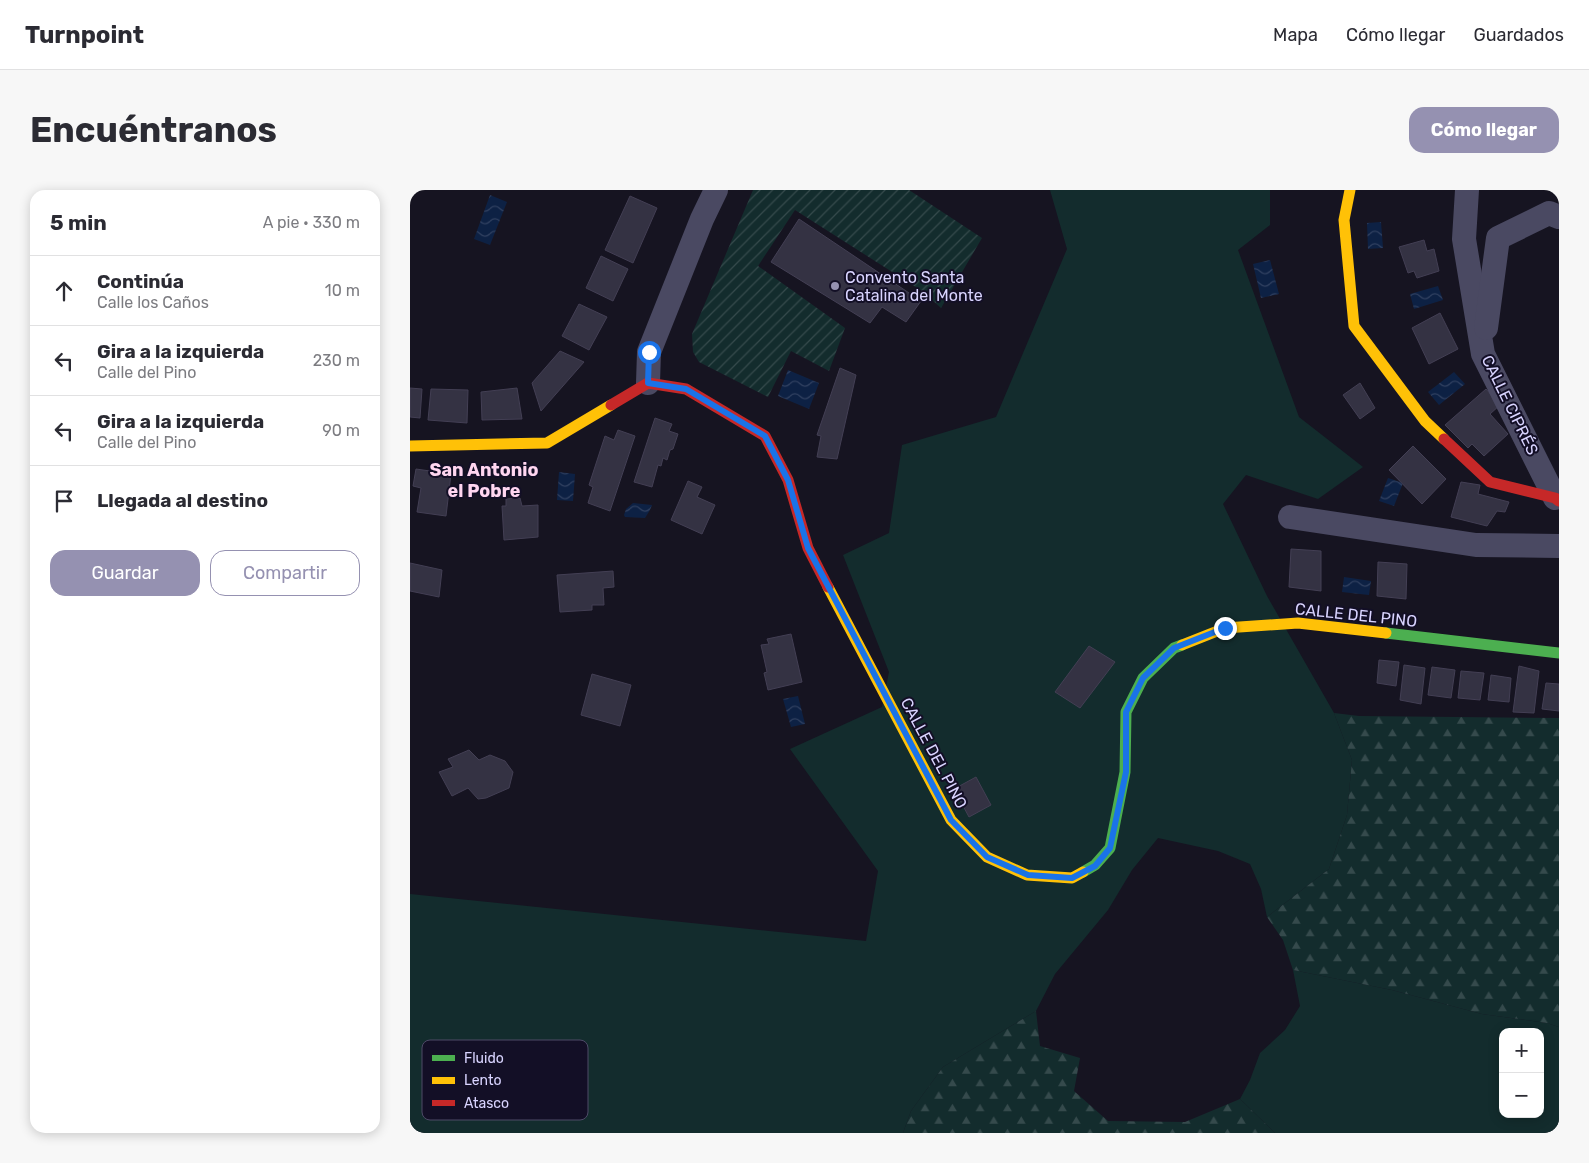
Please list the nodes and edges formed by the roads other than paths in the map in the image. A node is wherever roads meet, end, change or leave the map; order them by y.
1 (716, 190) edge
2 (1350, 190) edge
3 (1467, 190) edge
4 (1559, 217) edge
5 (1483, 354) junction
6 (648, 383) junction
7 (410, 446) edge
8 (1557, 499) edge
9 (1290, 517) dead end
10 (1559, 546) edge
11 (1559, 653) edge

1 - 6 street
2 - 8 street
3 - 5 street, CALLE CIPRÉS
4 - 5 street
5 - 8 street, CALLE CIPRÉS
6 - 7 street
6 - 11 street, CALLE DEL PINO
9 - 10 street

